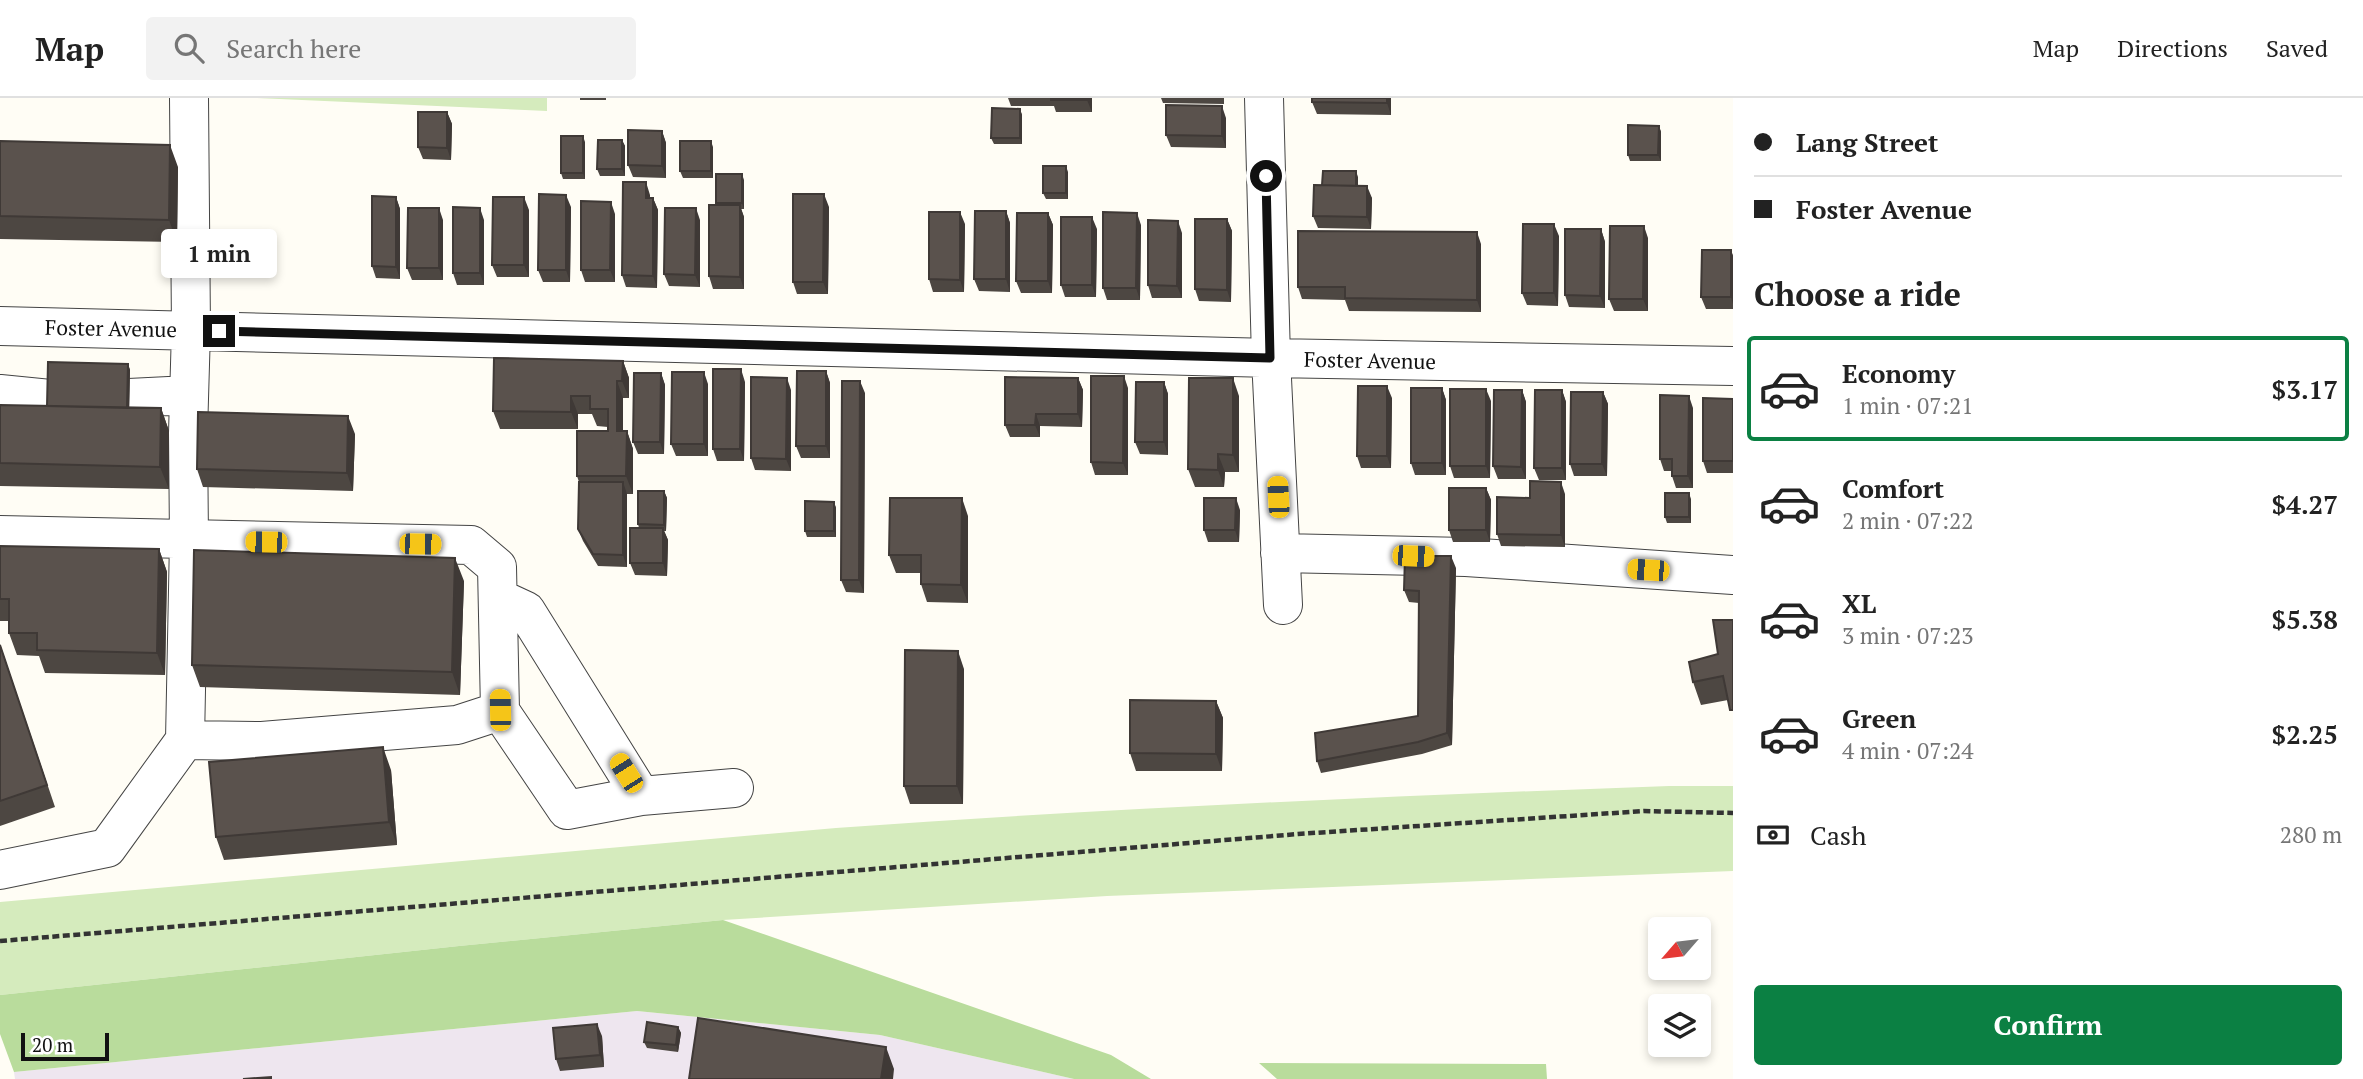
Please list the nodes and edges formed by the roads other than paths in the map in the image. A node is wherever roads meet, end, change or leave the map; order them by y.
1 (190, 98) edge
2 (1264, 98) edge
3 (0, 326) edge
4 (191, 330) junction
5 (1270, 358) junction
6 (1733, 366) edge
7 (0, 394) edge
8 (189, 395) junction
9 (129, 398) edge
10 (50, 399) edge
11 (0, 535) edge
12 (189, 540) junction
13 (1280, 553) junction
14 (1733, 575) edge
15 (498, 598) junction
16 (1283, 605) dead end
17 (500, 710) junction
18 (185, 740) junction
19 (734, 788) dead end
20 (641, 796) junction
21 (0, 870) edge

1 - 4 street
2 - 5 street
3 - 4 street, Foster Avenue
4 - 5 street, Foster Avenue
4 - 8 street
5 - 6 street, Foster Avenue
5 - 13 street
7 - 10 street
8 - 9 street
8 - 12 street
11 - 12 street
12 - 15 street
12 - 18 street
13 - 14 street
13 - 16 street
15 - 17 street
15 - 20 street
17 - 18 street
17 - 20 street
18 - 21 street
19 - 20 street

